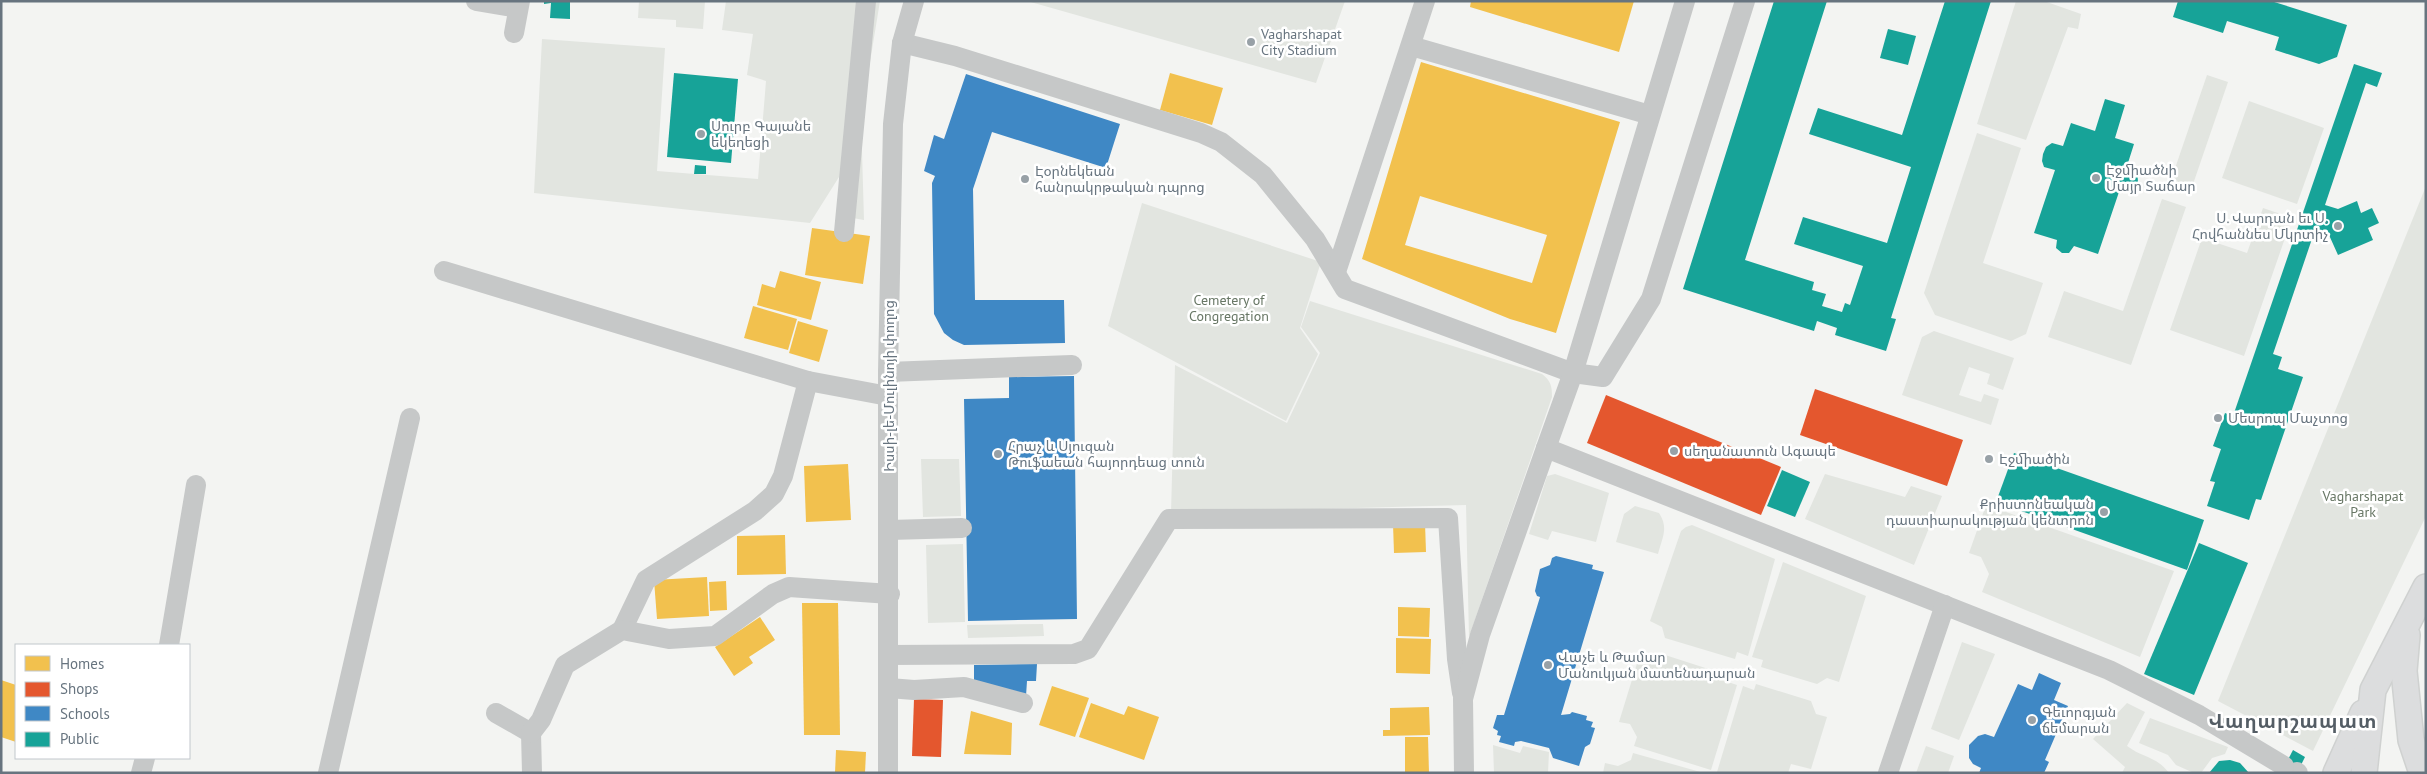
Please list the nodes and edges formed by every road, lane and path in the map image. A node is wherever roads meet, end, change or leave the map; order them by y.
1 (476, 1) edge
2 (866, 1) edge
3 (914, 1) edge
4 (1425, 1) edge
5 (1685, 1) edge
6 (1745, 1) edge
7 (519, 4) edge
8 (514, 34) dead end
9 (902, 43) junction
10 (1411, 46) junction
11 (1650, 115) junction
12 (844, 232) dead end
13 (444, 271) dead end
14 (1336, 272) junction
15 (1072, 366) dead end
16 (888, 372) junction
17 (1572, 373) junction
18 (808, 381) junction
19 (888, 396) junction
20 (410, 418) dead end
21 (1546, 448) junction
22 (196, 485) dead end
23 (962, 528) dead end
24 (889, 530) junction
25 (2426, 587) edge
26 (890, 594) junction
27 (1945, 605) junction
28 (2408, 623) junction
29 (622, 630) junction
30 (169, 644) edge
31 (888, 655) junction
32 (889, 688) junction
33 (2373, 690) junction
34 (1463, 699) junction
35 (1023, 703) dead end
36 (496, 713) dead end
37 (532, 733) junction
38 (146, 759) edge
39 (2293, 770) edge
40 (141, 773) edge
41 (328, 773) edge
42 (532, 773) edge
43 (888, 773) edge
44 (1464, 773) edge
45 (1888, 773) edge
46 (2336, 773) edge
47 (2364, 773) edge
48 (2422, 773) edge

1 - 7 street
2 - 12 street
3 - 9 street, Իսսի-լե-Մուլինոյի փողոց
4 - 10 street
5 - 11 street
6 - 17 street
7 - 8 street
9 - 14 street
9 - 16 street, Իսսի-լե-Մուլինոյի փողոց
10 - 11 street
10 - 14 street
11 - 17 street
13 - 18 street
14 - 17 street
15 - 16 street
16 - 19 street, Իսսի-լե-Մուլինոյի փողոց
17 - 21 street
18 - 19 street
18 - 29 street
19 - 24 street, Իսսի-լե-Մուլինոյի փողոց
20 - 41 street
21 - 27 street
21 - 34 street
22 - 30 street
23 - 24 street
24 - 26 street, Իսսի-լե-Մուլինոյի փողոց
25 - 28 main road
26 - 29 street
26 - 31 street, Իսսի-լե-Մուլինոյի փողոց
27 - 39 street
27 - 45 street
28 - 33 main road
28 - 48 main road
29 - 37 street
31 - 32 street, Իսսի-լե-Մուլինոյի փողոց
31 - 34 street
32 - 35 street
32 - 43 street, Իսսի-լե-Մուլինոյի փողոց
33 - 46 main road
33 - 47 main road
34 - 44 street
36 - 37 street
37 - 42 street
38 - 40 street

